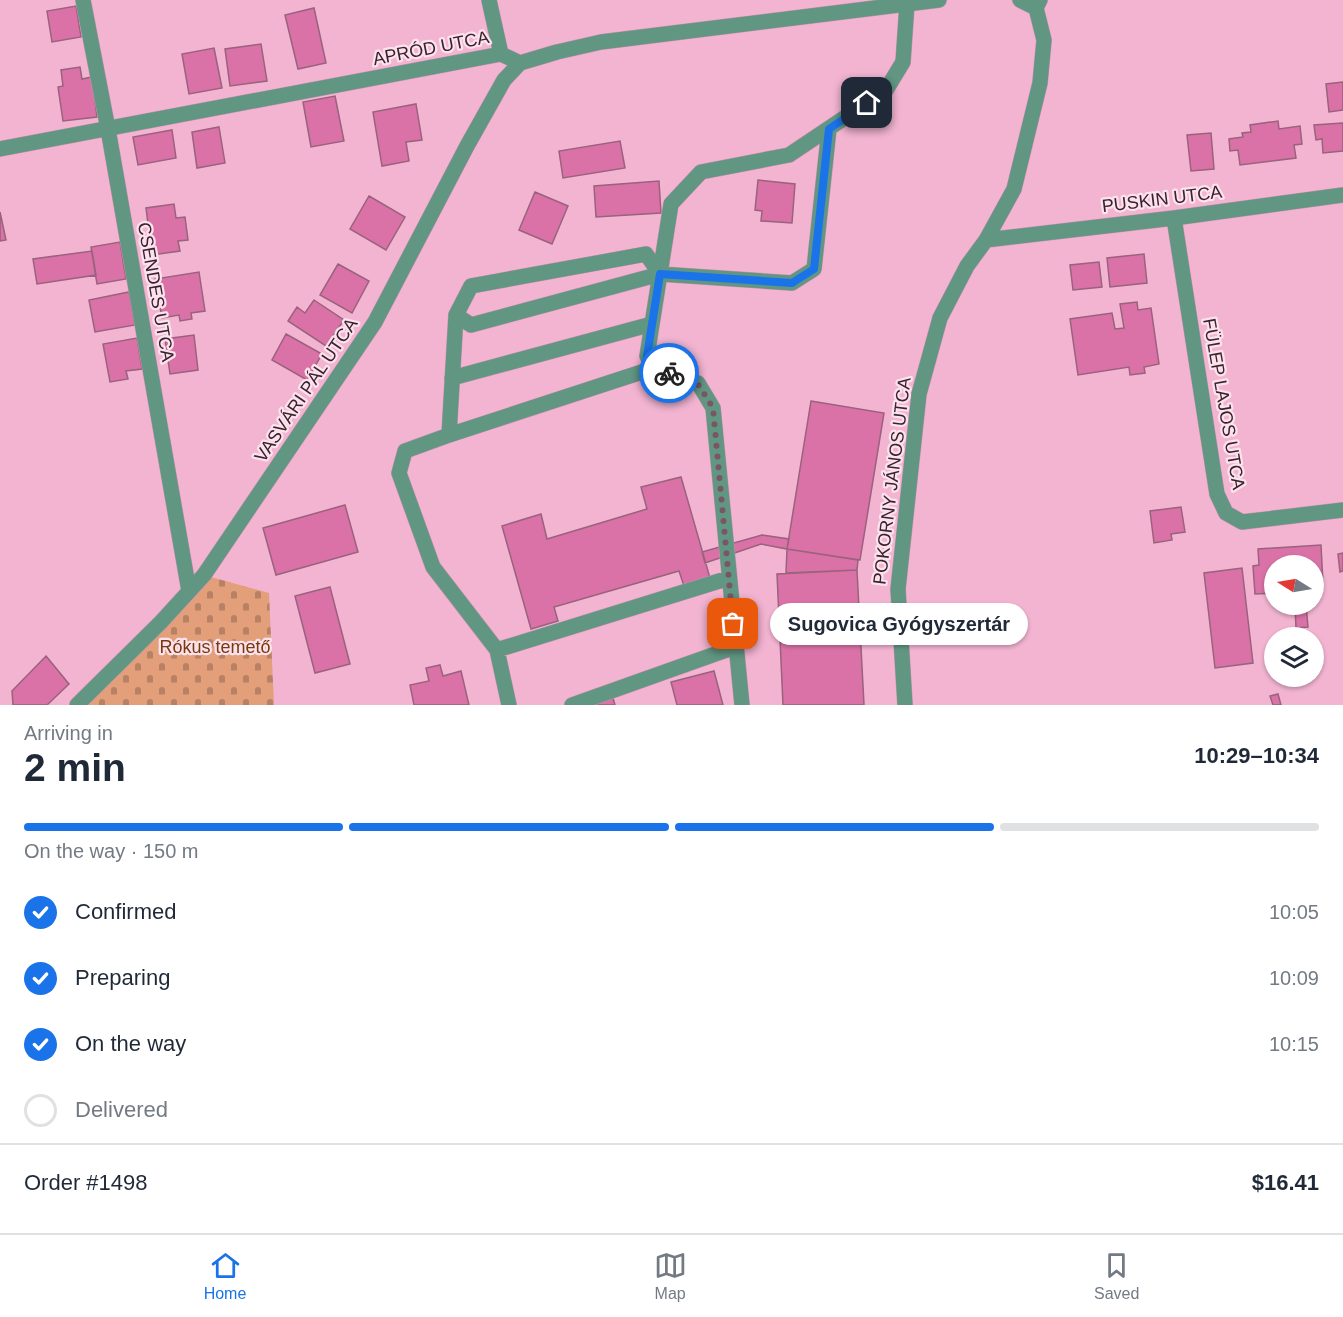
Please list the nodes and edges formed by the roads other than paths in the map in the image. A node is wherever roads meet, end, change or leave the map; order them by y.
1 (83, 0) edge
2 (489, 0) edge
3 (939, 0) edge
4 (1020, 0) edge
5 (907, 4) junction
6 (1038, 4) edge
7 (501, 54) junction
8 (520, 63) junction
9 (108, 129) junction
10 (829, 129) junction
11 (0, 149) edge
12 (1343, 195) edge
13 (1174, 218) junction
14 (987, 240) junction
15 (660, 274) junction
16 (456, 315) junction
17 (652, 324) junction
18 (654, 368) junction
19 (452, 378) junction
20 (449, 435) junction
21 (1343, 510) edge
22 (729, 578) junction
23 (189, 591) junction
24 (735, 647) junction
25 (497, 650) junction
26 (77, 705) edge
27 (509, 705) edge
28 (572, 705) edge
29 (742, 705) edge
30 (905, 705) edge

1 - 9 street, CSENDES UTCA
2 - 7 street
3 - 5 street
4 - 6 street
5 - 8 street
5 - 10 street
6 - 14 street, POKORNY JÁNOS UTCA
7 - 8 street, APRÓD UTCA
7 - 9 street, APRÓD UTCA
8 - 23 street, VASVÁRI PÁL UTCA
9 - 11 street, APRÓD UTCA
9 - 23 street, CSENDES UTCA
10 - 15 street
10 - 15 street
12 - 13 street, PUSKIN UTCA
13 - 14 street, PUSKIN UTCA
13 - 21 street, FÜLEP LAJOS UTCA
14 - 30 street, POKORNY JÁNOS UTCA
15 - 16 street
15 - 16 street
15 - 17 street
16 - 19 street
17 - 18 street
17 - 19 street
18 - 20 street
18 - 22 street
19 - 20 street
20 - 25 street
22 - 24 street
22 - 25 street
23 - 26 street, VASVÁRI PÁL UTCA
24 - 28 street
24 - 29 street
25 - 27 street

